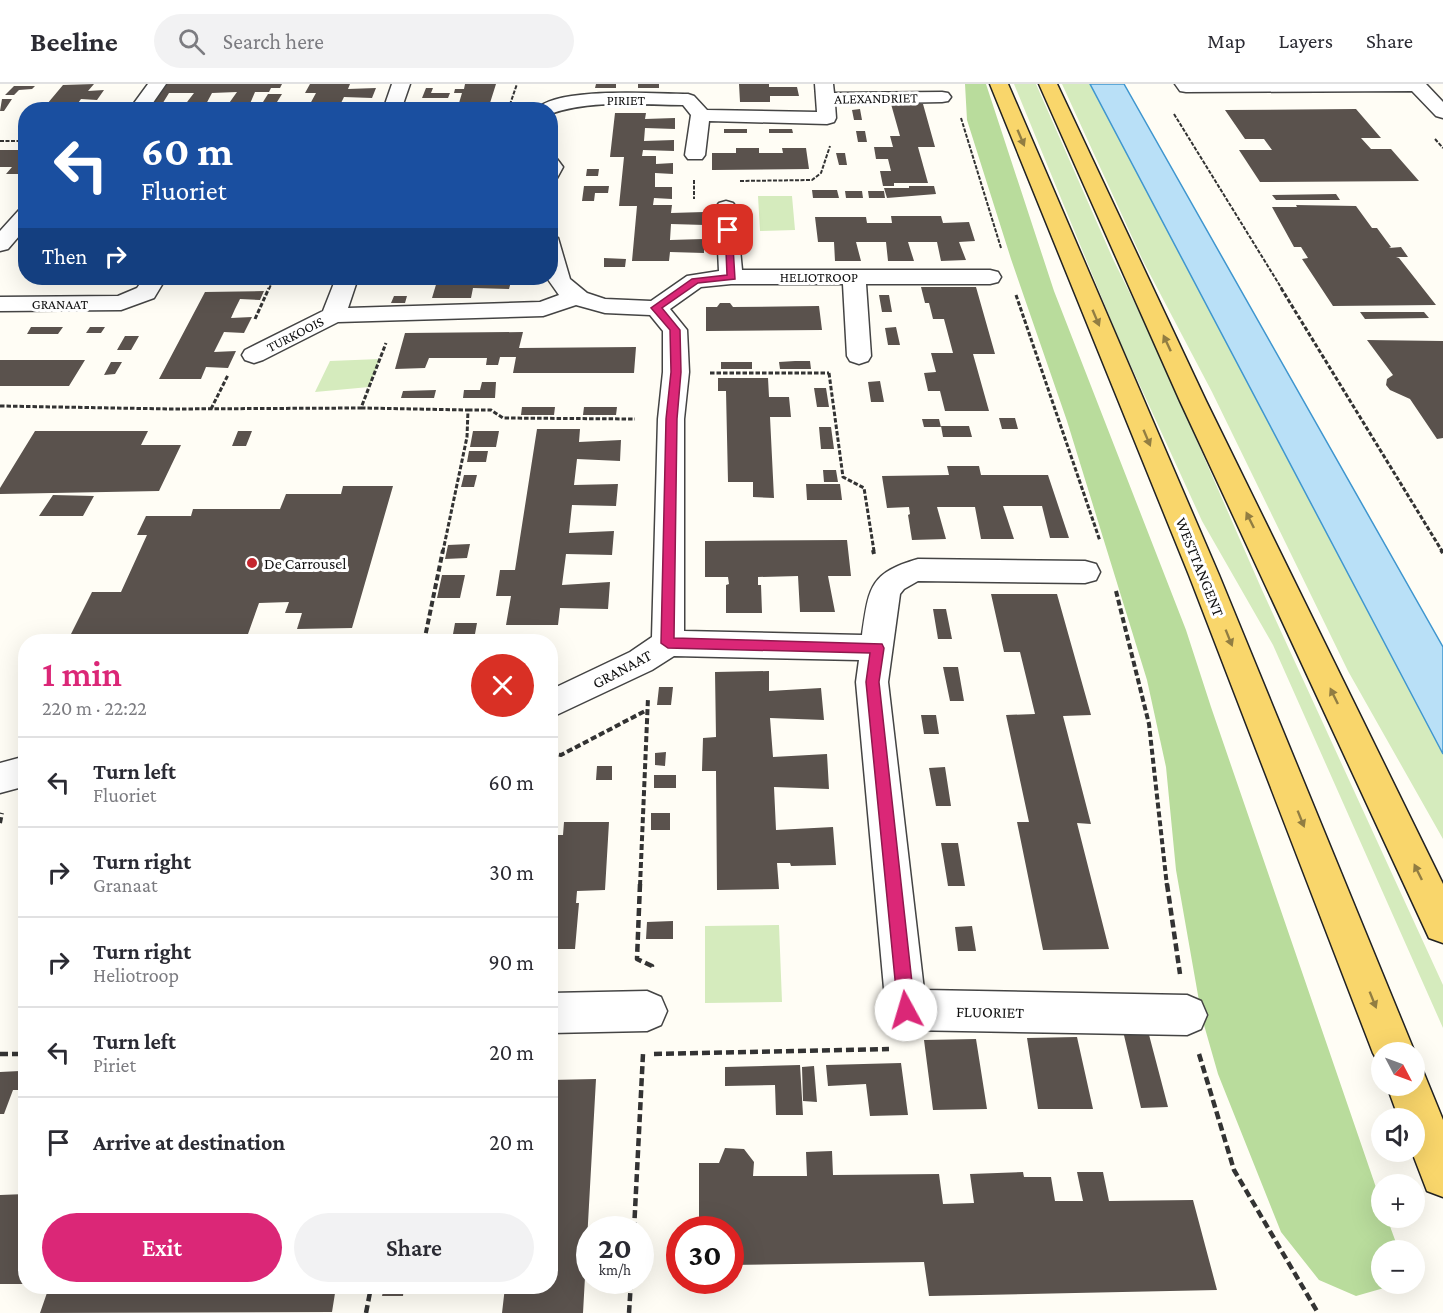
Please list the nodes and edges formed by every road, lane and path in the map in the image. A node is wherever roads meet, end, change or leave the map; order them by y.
1 (157, 84) edge
2 (401, 84) edge
3 (517, 84) edge
4 (999, 84) edge
5 (1048, 84) edge
6 (1184, 84) edge
7 (1206, 85) edge
8 (1416, 85) edge
9 (942, 97) dead end
10 (826, 100) edge
11 (144, 102) edge
12 (395, 102) edge
13 (511, 102) edge
14 (558, 104) edge
15 (1443, 112) edge
16 (700, 115) junction
17 (1174, 115) dead end
18 (0, 141) edge
19 (18, 141) edge
20 (830, 142) joint
21 (695, 155) dead end
22 (736, 181) dead end
23 (726, 207) dead end
24 (18, 210) edge
25 (0, 244) edge
26 (558, 275) edge
27 (731, 277) junction
28 (854, 277) junction
29 (990, 277) dead end
30 (150, 285) edge
31 (344, 285) edge
32 (576, 297) junction
33 (0, 304) edge
34 (656, 308) junction
35 (370, 314) junction
36 (333, 315) junction
37 (254, 355) dead end
38 (859, 356) joint
39 (676, 372) junction
40 (829, 373) junction
41 (0, 406) edge
42 (361, 408) junction
43 (468, 410) junction
44 (671, 419) junction
45 (1443, 553) edge
46 (1085, 572) dead end
47 (893, 581) junction
48 (426, 634) edge
49 (668, 643) junction
50 (878, 648) junction
51 (641, 661) junction
52 (558, 701) edge
53 (646, 711) junction
54 (558, 754) edge
55 (18, 773) edge
56 (0, 778) edge
57 (1443, 925) edge
58 (906, 1010) junction
59 (647, 1011) junction
60 (558, 1013) edge
61 (1187, 1016) joint
62 (1390, 1042) edge
63 (0, 1054) edge
64 (18, 1054) edge
65 (643, 1055) junction
66 (1411, 1096) edge
67 (1443, 1175) edge
68 (635, 1216) edge
69 (370, 1294) edge
70 (630, 1294) edge
71 (366, 1313) edge
72 (629, 1313) edge
73 (1318, 1313) edge

1 - 11 street
2 - 12 street
3 - 13 path
4 -> 62 main road, WESTTANGENT
57 -> 5 main road
6 - 7 street
7 - 8 street
8 - 15 street
9 - 10 street, ALEXANDRIET
10 - 16 street
10 - 20 street
14 - 16 street, PIRIET
16 - 21 street
17 - 45 path
18 - 19 path
20 - 22 path
23 - 27 street
24 - 25 street
26 - 32 street
27 - 28 street, HELIOTROOP
27 - 34 street, HELIOTROOP
28 - 29 street, HELIOTROOP
28 - 38 street
30 - 33 street, GRANAAT
31 - 36 street, TURKOOIS
32 - 34 street
32 - 35 street
34 - 39 street, GRANAAT
35 - 36 street
35 - 42 path
36 - 37 street, TURKOOIS
38 - 40 path
39 - 40 path
39 - 44 street, GRANAAT
40 - 47 path
41 - 42 path
42 - 43 path
43 - 44 path
43 - 48 path
44 - 49 street, GRANAAT
46 - 47 street
47 - 50 street
49 - 50 street
49 - 51 street, GRANAAT
50 - 58 street
51 - 52 street, GRANAAT
51 - 53 path
53 - 54 path
53 - 59 path
55 - 56 street
58 - 61 street, FLUORIET
58 - 65 path
59 - 60 street
59 - 65 path
61 - 73 path
63 - 64 path
65 - 68 path
66 - 67 main road
69 - 71 path
70 - 72 path

